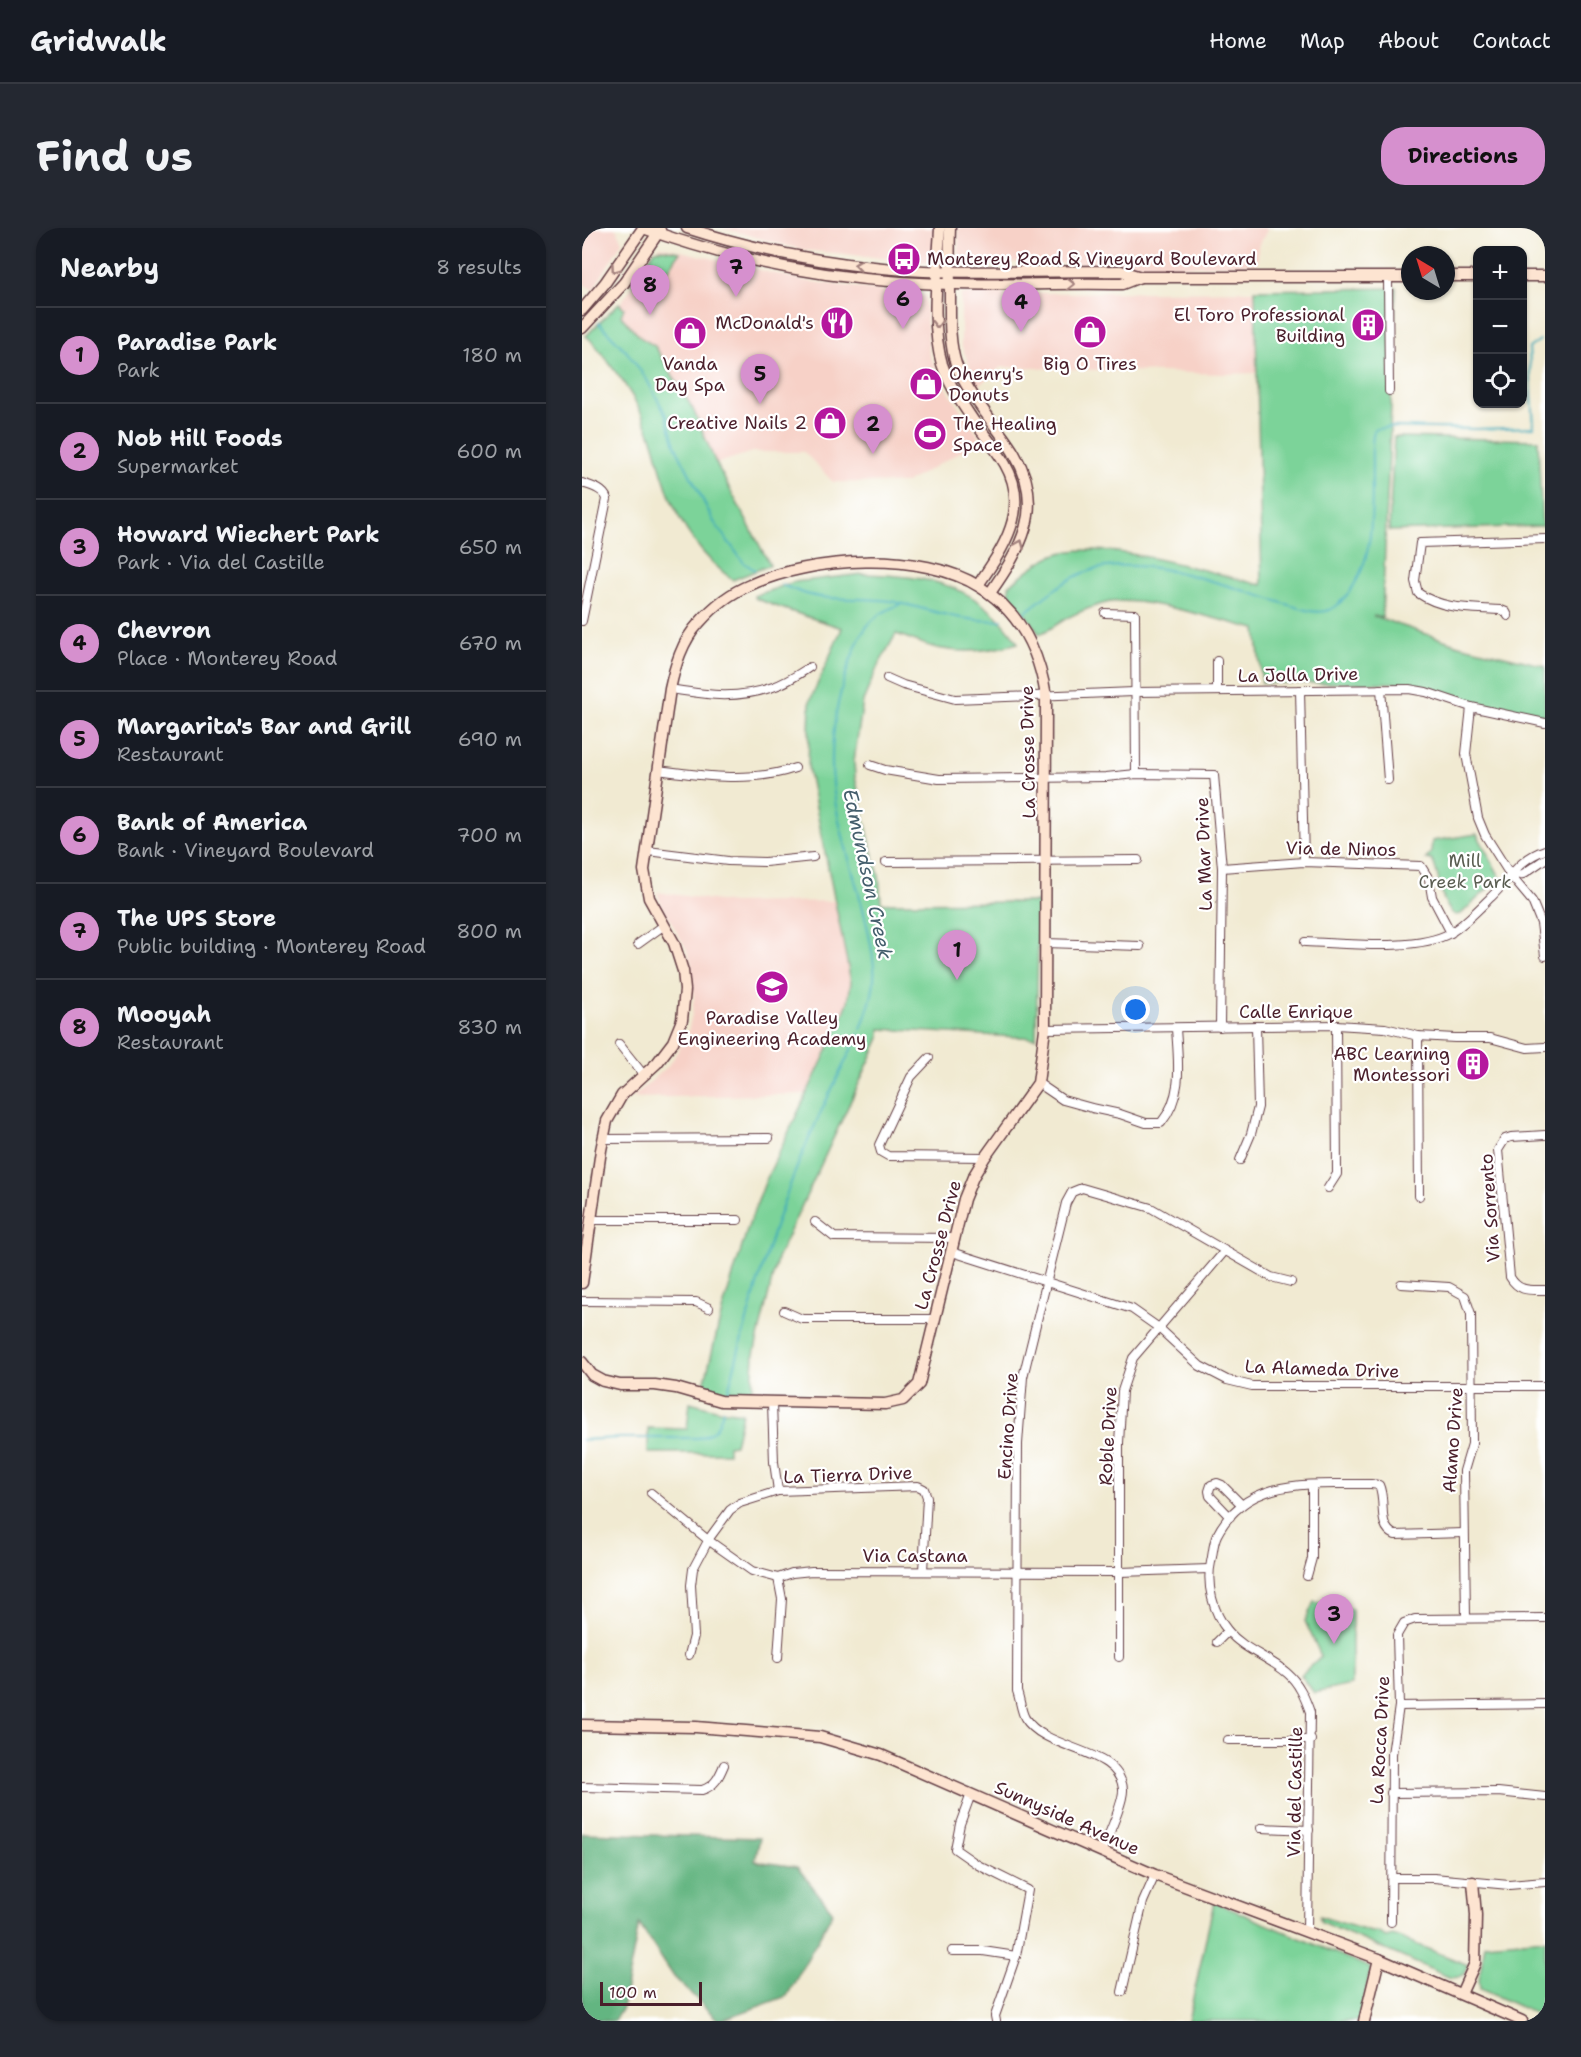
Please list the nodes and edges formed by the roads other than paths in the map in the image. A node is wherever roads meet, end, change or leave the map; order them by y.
1 (643, 228) edge
2 (687, 228) edge
3 (940, 228) edge
4 (950, 228) edge
5 (659, 231) edge
6 (943, 271) junction
7 (1401, 276) edge
8 (1455, 276) edge
9 (1473, 276) edge
10 (1527, 276) edge
11 (1545, 276) edge
12 (1141, 277) junction
13 (1388, 277) junction
14 (937, 284) junction
15 (950, 284) junction
16 (582, 310) edge
17 (582, 328) edge
18 (1389, 391) dead end
19 (582, 483) edge
20 (1545, 539) edge
21 (978, 585) junction
22 (990, 593) junction
23 (1105, 612) dead end
24 (1508, 616) dead end
25 (582, 621) edge
26 (1217, 661) dead end
27 (810, 667) dead end
28 (887, 678) dead end
29 (670, 689) junction
30 (1381, 689) junction
31 (1300, 690) junction
32 (1217, 691) junction
33 (1134, 692) junction
34 (1046, 696) junction
35 (1471, 707) junction
36 (1545, 723) edge
37 (870, 765) dead end
38 (795, 768) dead end
39 (658, 770) junction
40 (1136, 774) junction
41 (1046, 778) junction
42 (1388, 780) dead end
43 (1545, 850) edge
44 (648, 851) junction
45 (813, 857) dead end
46 (1545, 859) edge
47 (1046, 860) junction
48 (1138, 860) dead end
49 (1304, 861) junction
50 (886, 862) dead end
51 (1222, 868) junction
52 (1511, 876) junction
53 (663, 926) junction
54 (1451, 933) junction
55 (1305, 942) dead end
56 (638, 944) dead end
57 (1045, 944) junction
58 (1140, 946) dead end
59 (1545, 956) edge
60 (1336, 1025) junction
61 (1256, 1026) junction
62 (1220, 1027) junction
63 (1176, 1028) junction
64 (1045, 1029) junction
65 (1418, 1036) junction
66 (619, 1044) dead end
67 (1545, 1047) edge
68 (929, 1058) dead end
69 (643, 1074) junction
70 (1038, 1083) junction
71 (1545, 1135) edge
72 (769, 1138) dead end
73 (603, 1139) junction
74 (985, 1157) junction
75 (1240, 1160) dead end
76 (1328, 1188) dead end
77 (1419, 1196) dead end
78 (592, 1220) junction
79 (738, 1220) dead end
80 (814, 1222) dead end
81 (955, 1238) junction
82 (952, 1252) junction
83 (1224, 1252) junction
84 (582, 1276) edge
85 (1047, 1282) junction
86 (1291, 1282) dead end
87 (1401, 1284) dead end
88 (1545, 1290) edge
89 (582, 1301) edge
90 (709, 1308) dead end
91 (784, 1311) dead end
92 (935, 1319) junction
93 (1159, 1328) junction
94 (582, 1362) edge
95 (1545, 1386) edge
96 (1472, 1387) junction
97 (772, 1403) junction
98 (1312, 1485) junction
99 (778, 1491) junction
100 (651, 1492) dead end
101 (1242, 1504) junction
102 (1230, 1516) junction
103 (1464, 1533) junction
104 (709, 1539) junction
105 (1209, 1569) junction
106 (923, 1571) junction
107 (1019, 1572) junction
108 (1120, 1572) junction
109 (1307, 1576) dead end
110 (778, 1578) junction
111 (1466, 1617) junction
112 (1545, 1617) edge
113 (1228, 1631) junction
114 (1217, 1642) dead end
115 (689, 1655) dead end
116 (1119, 1657) dead end
117 (777, 1658) dead end
118 (1545, 1704) edge
119 (1399, 1706) junction
120 (582, 1725) edge
121 (1228, 1740) dead end
122 (1311, 1740) junction
123 (724, 1765) dead end
124 (582, 1787) edge
125 (1391, 1793) junction
126 (971, 1794) junction
127 (1545, 1797) edge
128 (1261, 1828) dead end
129 (1309, 1830) junction
130 (1102, 1851) junction
131 (1155, 1875) junction
132 (1392, 1878) junction
133 (1473, 1882) junction
134 (1545, 1882) edge
135 (1391, 1922) dead end
136 (1307, 1930) junction
137 (952, 1951) dead end
138 (1016, 1956) junction
139 (1379, 1959) junction
140 (1122, 1992) dead end
141 (1461, 1994) junction
142 (996, 2021) edge
143 (1364, 2021) edge
144 (1522, 2021) edge

1 - 5 street
1 -> 16 street
6 -> 2 street
3 - 6 street
4 - 6 street
5 - 14 street
5 - 17 street
6 - 12 street
6 - 14 street
6 - 15 street
7 - 13 street
8 - 9 street
10 - 11 street
12 - 13 street
15 -> 12 street
13 - 18 street
14 - 15 street
14 -> 21 street
22 -> 15 street
19 - 25 street
20 - 24 street
21 - 22 street, La Crosse Drive
21 - 29 street, La Crosse Drive
22 - 34 street, La Crosse Drive
23 - 33 street
26 - 32 street
27 - 29 street
28 - 34 street, La Jolla Drive
29 - 39 street, La Crosse Drive
30 - 31 street, La Jolla Drive
30 - 35 street, La Jolla Drive
30 - 42 street
31 - 32 street, La Jolla Drive
31 - 49 street
32 - 33 street, La Jolla Drive
33 - 34 street, La Jolla Drive
33 - 40 street
34 - 41 street, La Crosse Drive
35 - 36 street, La Jolla Drive
35 - 52 street
37 - 41 street, La Mar Drive
38 - 39 street
39 - 44 street, La Crosse Drive
40 - 41 street, La Mar Drive
40 - 51 street, La Mar Drive
41 - 47 street, La Crosse Drive
43 - 52 street
44 - 45 street
44 - 53 street, La Crosse Drive
46 - 52 street
47 - 48 street
47 - 50 street
47 - 57 street, La Crosse Drive
49 - 51 street, Via de Ninos
49 - 54 street, Via de Ninos
51 - 62 street, La Mar Drive
52 - 54 street
52 - 59 street
53 - 56 street
53 - 69 street, La Crosse Drive
54 - 55 street
57 - 58 street
57 - 64 street, La Crosse Drive
60 - 61 street, Calle Enrique
60 - 65 street, Calle Enrique
60 - 76 street
61 - 62 street, Calle Enrique
61 - 75 street
62 - 63 street, Calle Enrique
63 - 64 street, Calle Enrique
63 - 70 street
64 - 70 street, La Crosse Drive
65 - 67 street, Calle Enrique
65 - 77 street
66 - 69 street
68 - 74 street
69 - 73 street, La Crosse Drive
70 - 74 street, La Crosse Drive
71 - 88 street, Via Sorrento
72 - 73 street
73 - 78 street, La Crosse Drive
74 - 81 street, La Crosse Drive
78 - 79 street
78 - 84 street, La Crosse Drive
80 - 81 street
81 - 82 street, La Crosse Drive
82 - 85 street, La Alameda Drive
82 - 92 street, La Crosse Drive
83 - 85 street, Encino Drive
83 - 86 street, Encino Drive
83 - 93 street, Roble Drive
85 - 93 street, La Alameda Drive
85 - 107 street, Encino Drive
87 - 96 street, Alamo Drive
89 - 90 street
91 - 92 street
92 - 97 street, La Crosse Drive
93 - 96 street, La Alameda Drive
93 - 108 street, Roble Drive
94 - 97 street, La Crosse Drive
95 - 96 street, La Alameda Drive
96 - 103 street, Alamo Drive
97 - 99 street
98 - 101 street, Via del Castille
98 - 103 street, Via del Castille
98 - 109 street
99 - 104 street, La Tierra Drive
99 - 106 street, La Tierra Drive
100 - 104 street, Via Castana
101 - 102 street, Via del Castille
101 - 102 street
102 - 105 street, Via del Castille
103 - 111 street, Alamo Drive
104 - 110 street, Via Castana
104 - 115 street, La Tierra Drive
105 - 108 street, Via Castana
105 - 113 street, Via del Castille
106 - 107 street, Via Castana
106 - 110 street, Via Castana
107 - 108 street, Via Castana
107 - 130 street, Encino Drive
108 - 116 street, Roble Drive
110 - 117 street
111 - 112 street
111 - 119 street, La Rocca Drive
113 - 114 street
113 - 122 street, Via del Castille
118 - 119 street
119 - 125 street, La Rocca Drive
120 - 126 street, Sunnyside Avenue
121 - 122 street
122 - 129 street, Via del Castille
123 - 124 street
125 - 127 street
125 - 132 street, La Rocca Drive
126 - 130 street, Sunnyside Avenue
126 - 138 street
128 - 129 street
129 - 136 street, Via del Castille
130 - 131 street, Sunnyside Avenue
131 - 136 street, Sunnyside Avenue
131 - 140 street
132 - 133 street
132 - 135 street, La Rocca Drive
133 - 134 street
133 - 141 street
136 - 139 street, Sunnyside Avenue
137 - 138 street
138 - 142 street
139 - 141 street, Sunnyside Avenue
139 - 143 street
141 - 144 street, Sunnyside Avenue

